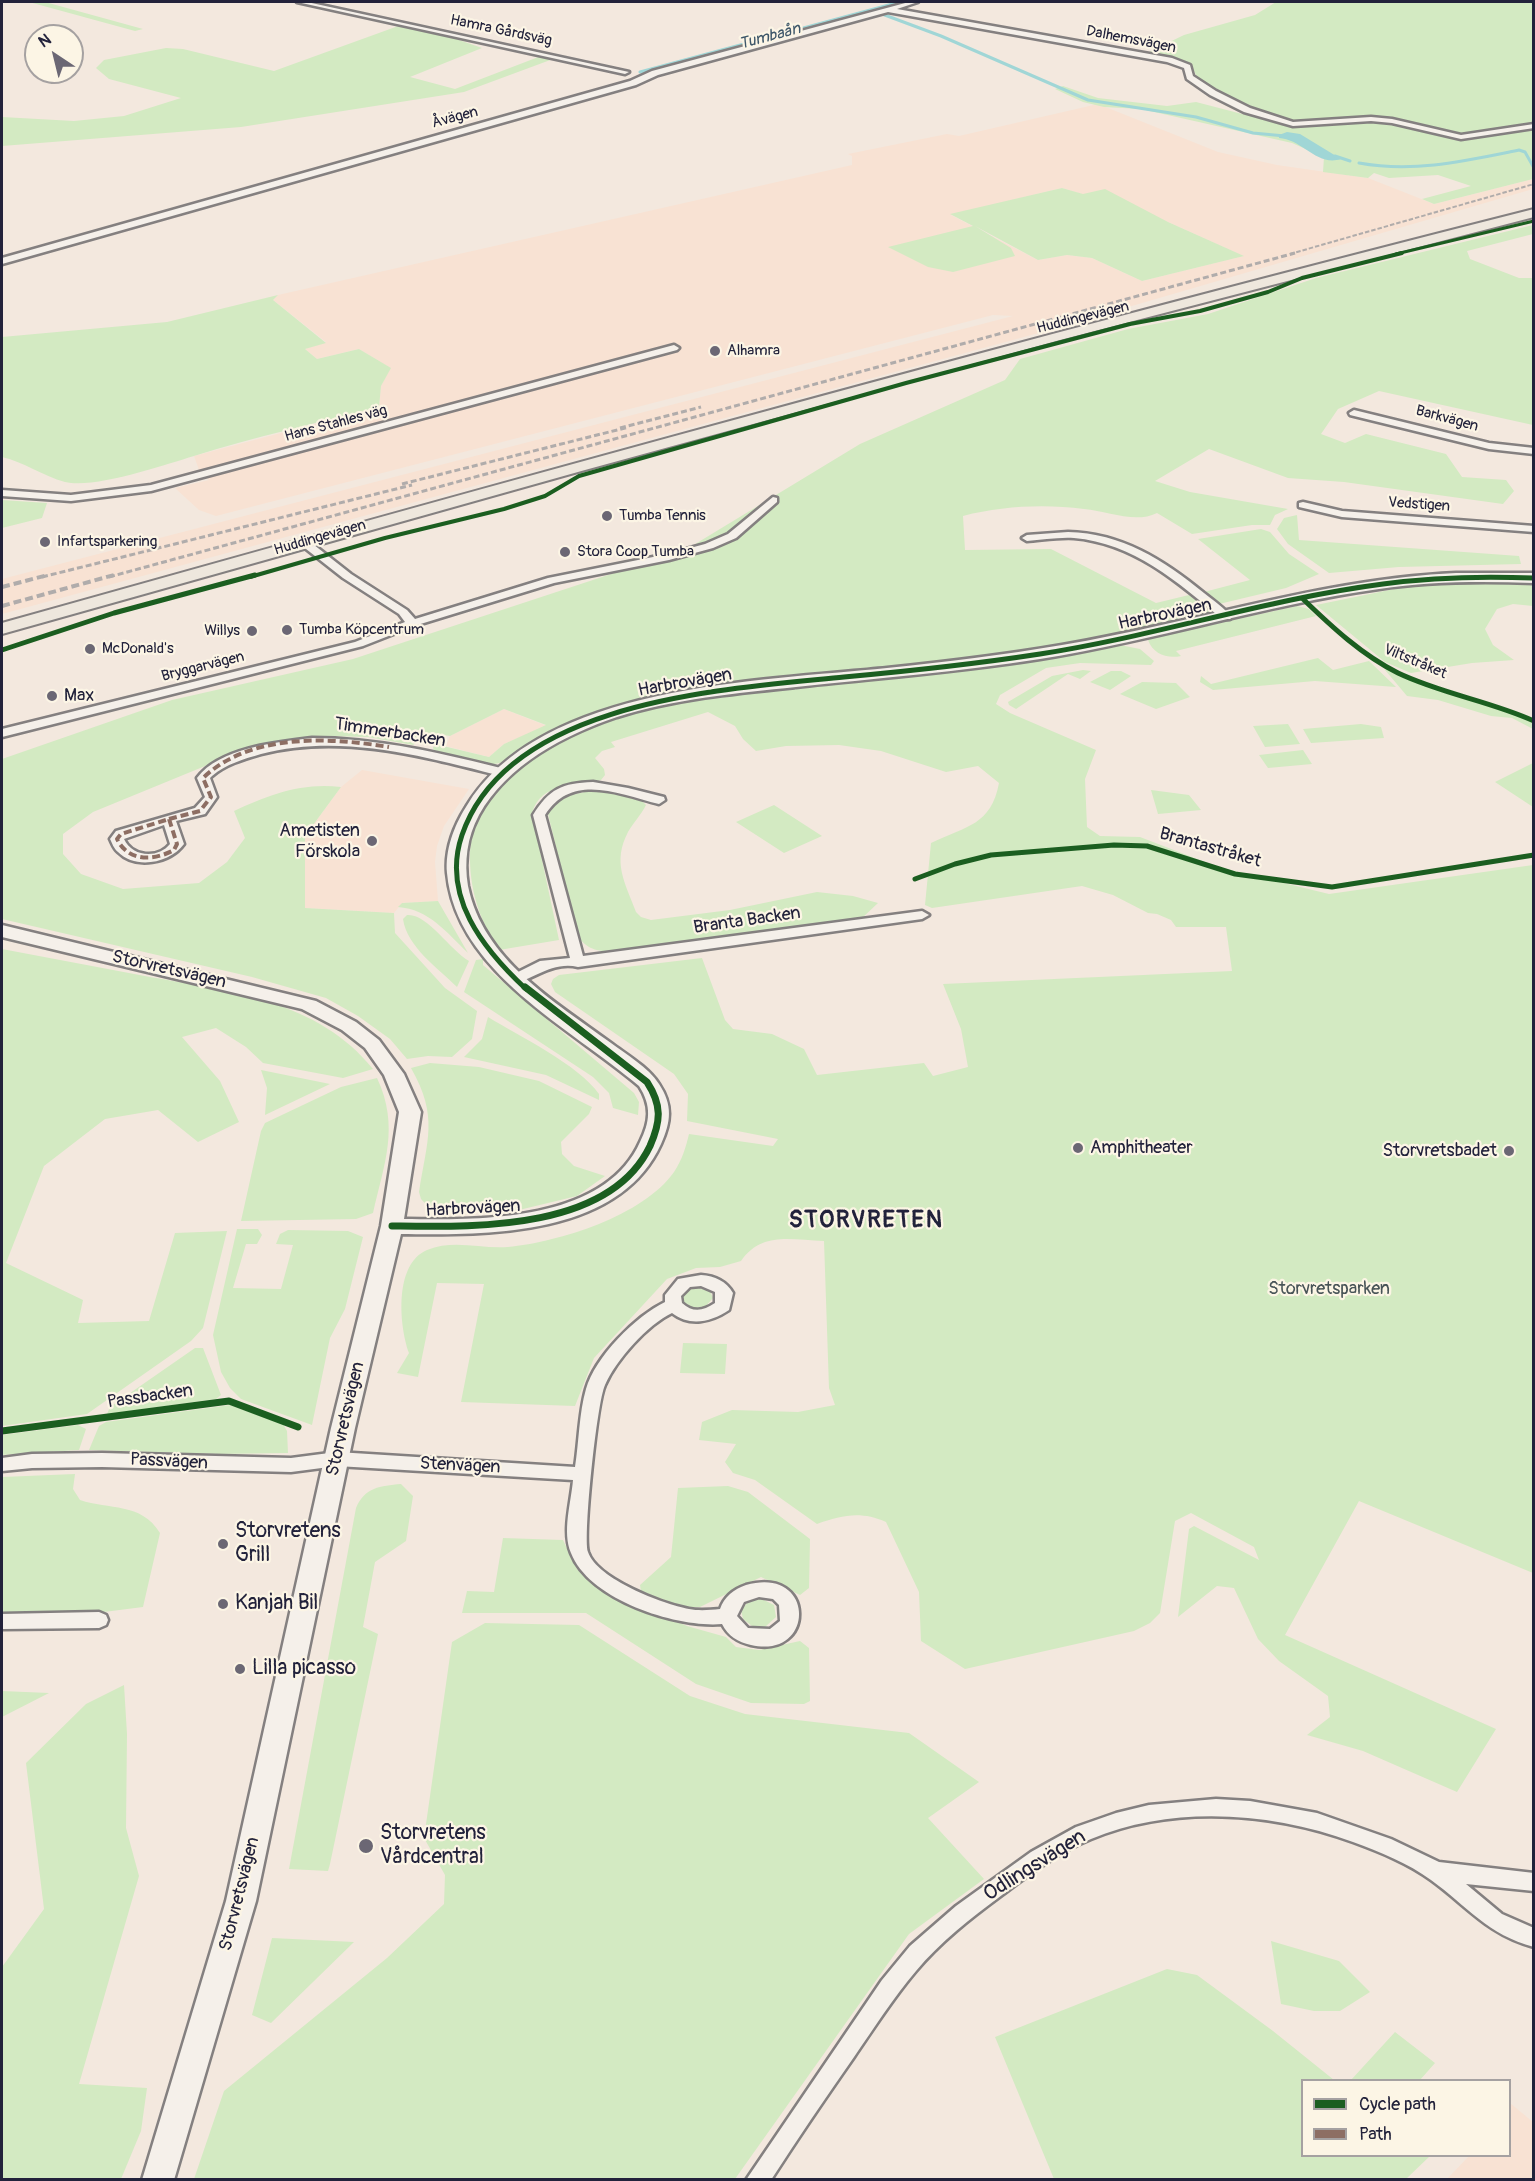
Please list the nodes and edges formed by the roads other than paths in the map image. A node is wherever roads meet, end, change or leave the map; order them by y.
1 (300, 2) edge
2 (915, 2) edge
3 (885, 9) junction
4 (625, 72) dead end
5 (1533, 126) edge
6 (1533, 213) edge
7 (2, 261) edge
8 (674, 348) dead end
9 (1354, 412) dead end
10 (1533, 451) edge
11 (2, 493) edge
12 (773, 500) dead end
13 (1303, 505) dead end
14 (1533, 529) edge
15 (1027, 538) dead end
16 (310, 546) junction
17 (1533, 578) edge
18 (1226, 616) junction
19 (410, 624) junction
20 (2, 630) edge
21 (2, 645) edge
22 (2, 733) edge
23 (505, 773) junction
24 (659, 800) dead end
25 (169, 819) dead end
26 (922, 915) dead end
27 (2, 931) edge
28 (578, 963) junction
29 (515, 979) junction
30 (392, 1226) junction
31 (674, 1305) dead end
32 (337, 1459) junction
33 (2, 1465) edge
34 (583, 1474) junction
35 (728, 1616) dead end
36 (99, 1620) dead end
37 (2, 1622) edge
38 (1435, 1871) junction
39 (1533, 1882) edge
40 (1533, 1938) edge
41 (158, 2180) edge
42 (757, 2180) edge

1 - 4 street, Hamra Gårdsväg
2 - 3 street, Åvägen
3 - 5 street, Dalhemsvägen
3 - 7 street, Åvägen
6 - 16 main road, Huddingevägen
8 - 11 street, Hans Stahles väg
9 - 10 street, Barkvägen
12 - 19 street, Bryggarvägen
13 - 14 street, Vedstigen
15 - 18 street
16 - 19 street
16 - 20 main road, Huddingevägen
16 - 21 main road, Huddingevägen
17 - 18 street, Harbrovägen
18 - 23 street, Harbrovägen
19 - 22 street, Bryggarvägen
23 - 25 street, Timmerbacken
23 - 29 street, Harbrovägen
24 - 28 street
26 - 28 street, Branta Backen
27 - 30 street, Storvretsvägen
28 - 29 street, Branta Backen
29 - 30 street, Harbrovägen
30 - 32 street, Storvretsvägen
31 - 34 street
32 - 33 street, Passvägen
32 - 34 street, Stenvägen
32 - 41 street, Storvretsvägen
34 - 35 street
36 - 37 street
38 - 39 street, Odlingsvägen
38 - 40 street, Odlingsvägen
38 - 42 street, Odlingsvägen

